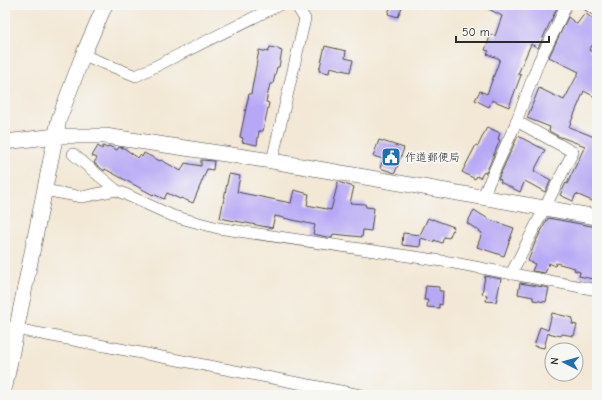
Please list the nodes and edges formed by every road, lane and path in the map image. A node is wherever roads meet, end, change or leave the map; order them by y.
1 (105, 5) edge
2 (279, 5) edge
3 (296, 5) edge
4 (566, 5) edge
5 (583, 5) edge
6 (597, 14) edge
7 (83, 55) junction
8 (516, 121) junction
9 (56, 136) junction
10 (5, 142) edge
11 (73, 154) dead end
12 (272, 161) junction
13 (44, 190) junction
14 (116, 190) junction
15 (482, 198) junction
16 (545, 208) junction
17 (597, 217) edge
18 (511, 274) junction
19 (597, 290) edge
20 (10, 328) edge
21 (5, 386) edge
22 (361, 395) edge

1 - 7 street
2 - 7 street
3 - 12 street
4 - 8 street
5 - 6 lane
7 - 9 street
8 - 15 street
8 - 16 street
9 - 10 street
9 - 12 street
9 - 13 street
11 - 14 street
12 - 15 street
13 - 14 street
13 - 20 street
14 - 18 street
15 - 16 street
16 - 17 street
16 - 18 street
18 - 19 street
20 - 21 street
20 - 22 street

